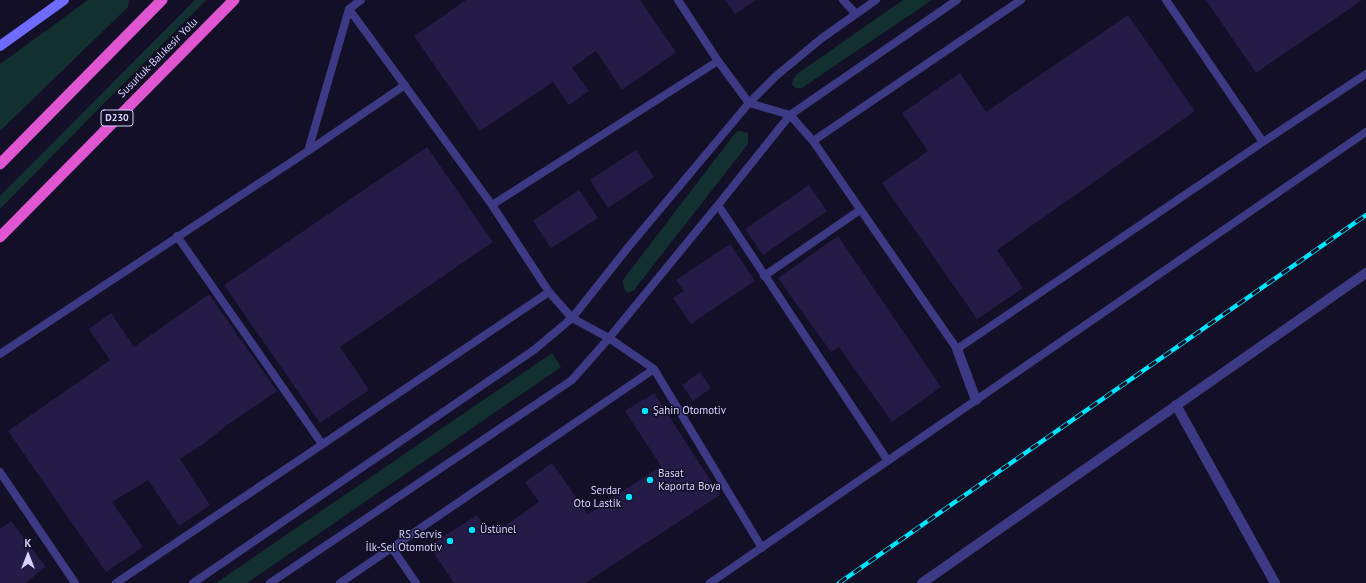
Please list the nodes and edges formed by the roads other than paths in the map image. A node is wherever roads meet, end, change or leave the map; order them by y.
1 (64, 0) edge
2 (162, 0) edge
3 (234, 0) edge
4 (361, 0) edge
5 (678, 0) edge
6 (843, 0) edge
7 (876, 0) edge
8 (957, 0) edge
9 (1021, 0) edge
10 (1166, 0) edge
11 (349, 9) junction
12 (856, 14) junction
13 (0, 46) edge
14 (718, 61) junction
15 (1366, 74) edge
16 (405, 85) junction
17 (748, 103) junction
18 (790, 115) junction
19 (1366, 132) edge
20 (813, 142) junction
21 (1263, 142) junction
22 (308, 150) junction
23 (0, 164) edge
24 (492, 205) junction
25 (718, 205) junction
26 (860, 210) junction
27 (177, 236) junction
28 (0, 237) edge
29 (1366, 273) edge
30 (764, 276) junction
31 (549, 292) junction
32 (572, 318) junction
33 (609, 338) junction
34 (957, 349) junction
35 (0, 354) edge
36 (654, 369) junction
37 (976, 400) junction
38 (1176, 405) junction
39 (322, 444) junction
40 (888, 461) junction
41 (0, 472) edge
42 (392, 548) junction
43 (762, 548) junction
44 (344, 582) edge
45 (75, 583) edge
46 (116, 583) edge
47 (193, 583) edge
48 (270, 583) edge
49 (416, 583) edge
50 (710, 583) edge
51 (922, 583) edge
52 (1275, 583) edge

1 - 13 main road
2 - 23 highway
3 - 28 highway, Susurluk-Balıkesir Yolu / D230
4 - 11 lane
5 - 14 lane
6 - 12 lane
7 - 12 lane
8 - 18 lane
9 - 20 lane
10 - 21 lane
11 - 16 lane
11 - 22 lane
12 - 17 lane
14 - 17 lane
14 - 24 lane
15 - 21 lane
16 - 22 lane
16 - 24 lane
17 - 18 lane
17 - 32 lane
18 - 20 lane
18 - 25 lane
19 - 37 lane
20 - 26 lane
21 - 34 lane
22 - 27 lane
24 - 31 lane
25 - 30 lane
25 - 33 lane
26 - 30 lane
26 - 34 lane
27 - 35 lane
27 - 39 lane
29 - 38 street
30 - 40 lane
31 - 32 lane
31 - 39 lane
32 - 33 lane
32 - 47 lane
33 - 36 lane
33 - 48 lane
34 - 37 street
36 - 42 lane
36 - 43 lane
37 - 40 lane
38 - 51 street
38 - 52 street
39 - 46 lane
40 - 43 lane
41 - 45 lane
42 - 44 lane
42 - 49 lane
43 - 50 lane

